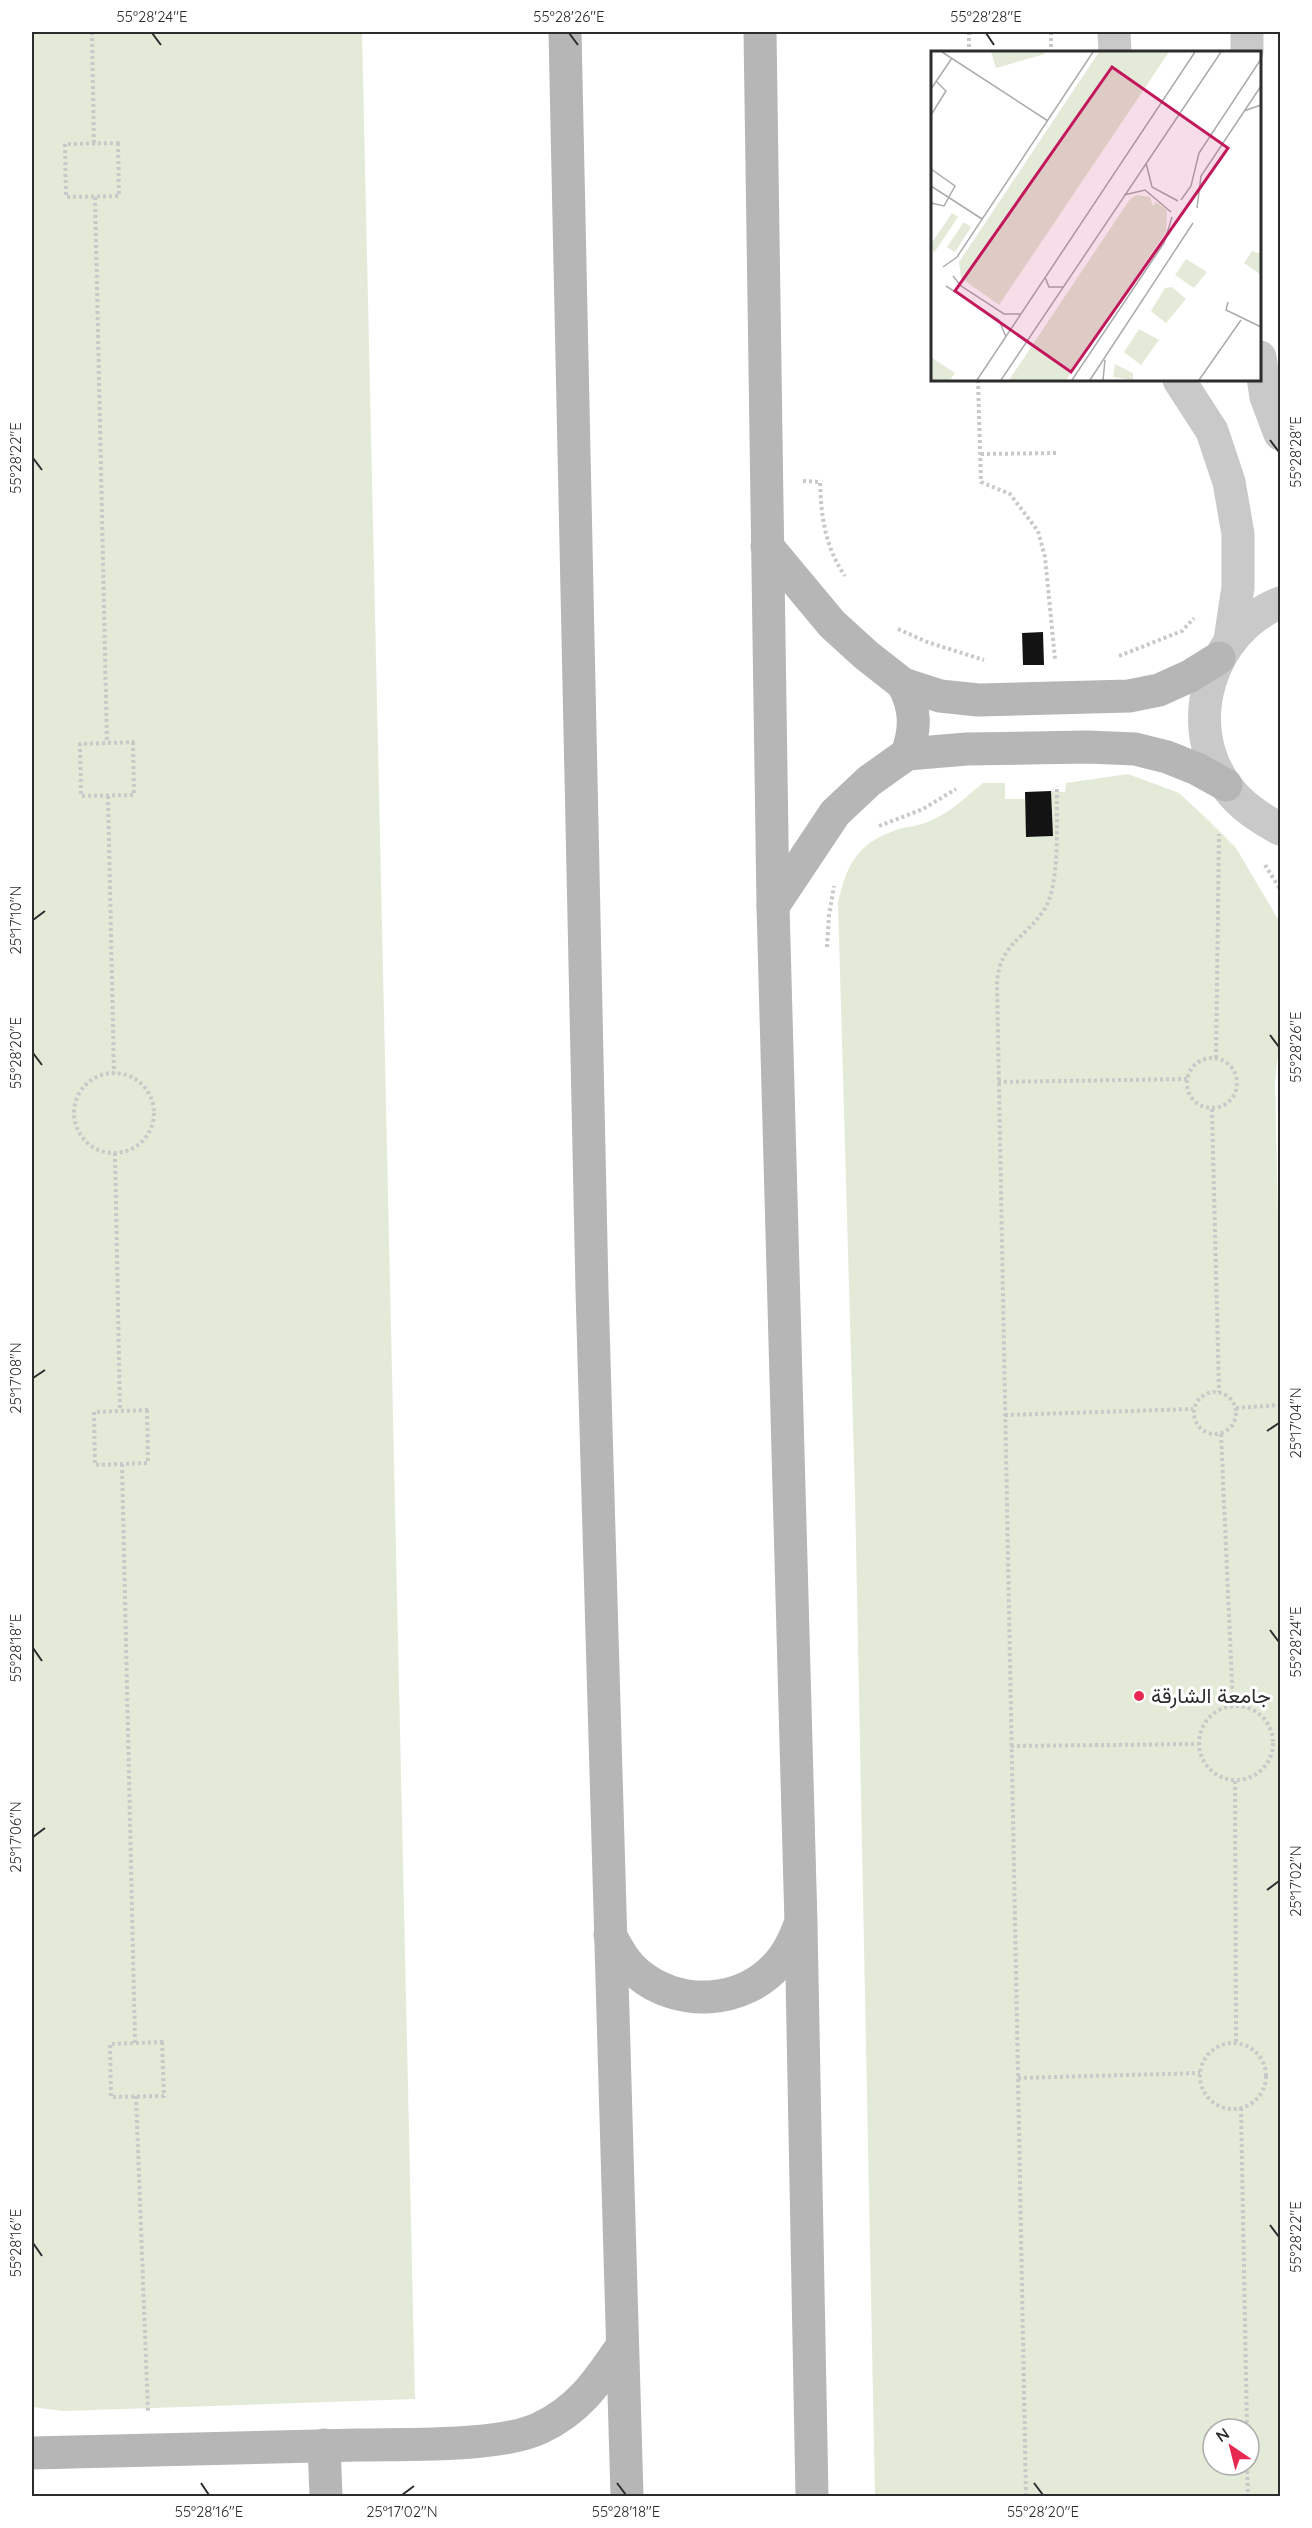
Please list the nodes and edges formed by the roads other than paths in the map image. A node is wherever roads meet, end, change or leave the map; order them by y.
1 (565, 32) edge
2 (760, 32) edge
3 (1114, 32) edge
4 (1247, 32) edge
5 (1115, 51) edge
6 (1247, 51) edge
7 (1261, 364) edge
8 (1180, 381) edge
9 (1281, 434) edge
10 (767, 546) junction
11 (1281, 603) edge
12 (1225, 649) junction
13 (903, 684) junction
14 (1083, 698) junction
15 (1087, 747) junction
16 (907, 754) junction
17 (1226, 785) junction
18 (1269, 822) edge
19 (1272, 854) edge
20 (774, 906) junction
21 (801, 1924) junction
22 (610, 1935) junction
23 (622, 2346) junction
24 (324, 2445) junction
25 (32, 2453) edge
26 (326, 2496) edge
27 (627, 2496) edge
28 (812, 2496) edge

1 - 22 street
2 - 10 street
3 - 5 street
4 - 6 street
7 - 9 street
8 - 12 street
10 - 13 street
10 - 20 street
11 - 12 street
12 - 14 street
12 - 17 street
13 - 14 street
13 - 16 street
14 - 15 street
15 - 16 street
15 - 17 street
16 - 20 street
17 - 18 street
18 - 19 street
20 - 21 street
21 - 22 street
21 - 28 street
22 - 23 street
23 - 24 street
23 - 27 street
24 - 25 street
24 - 26 street

